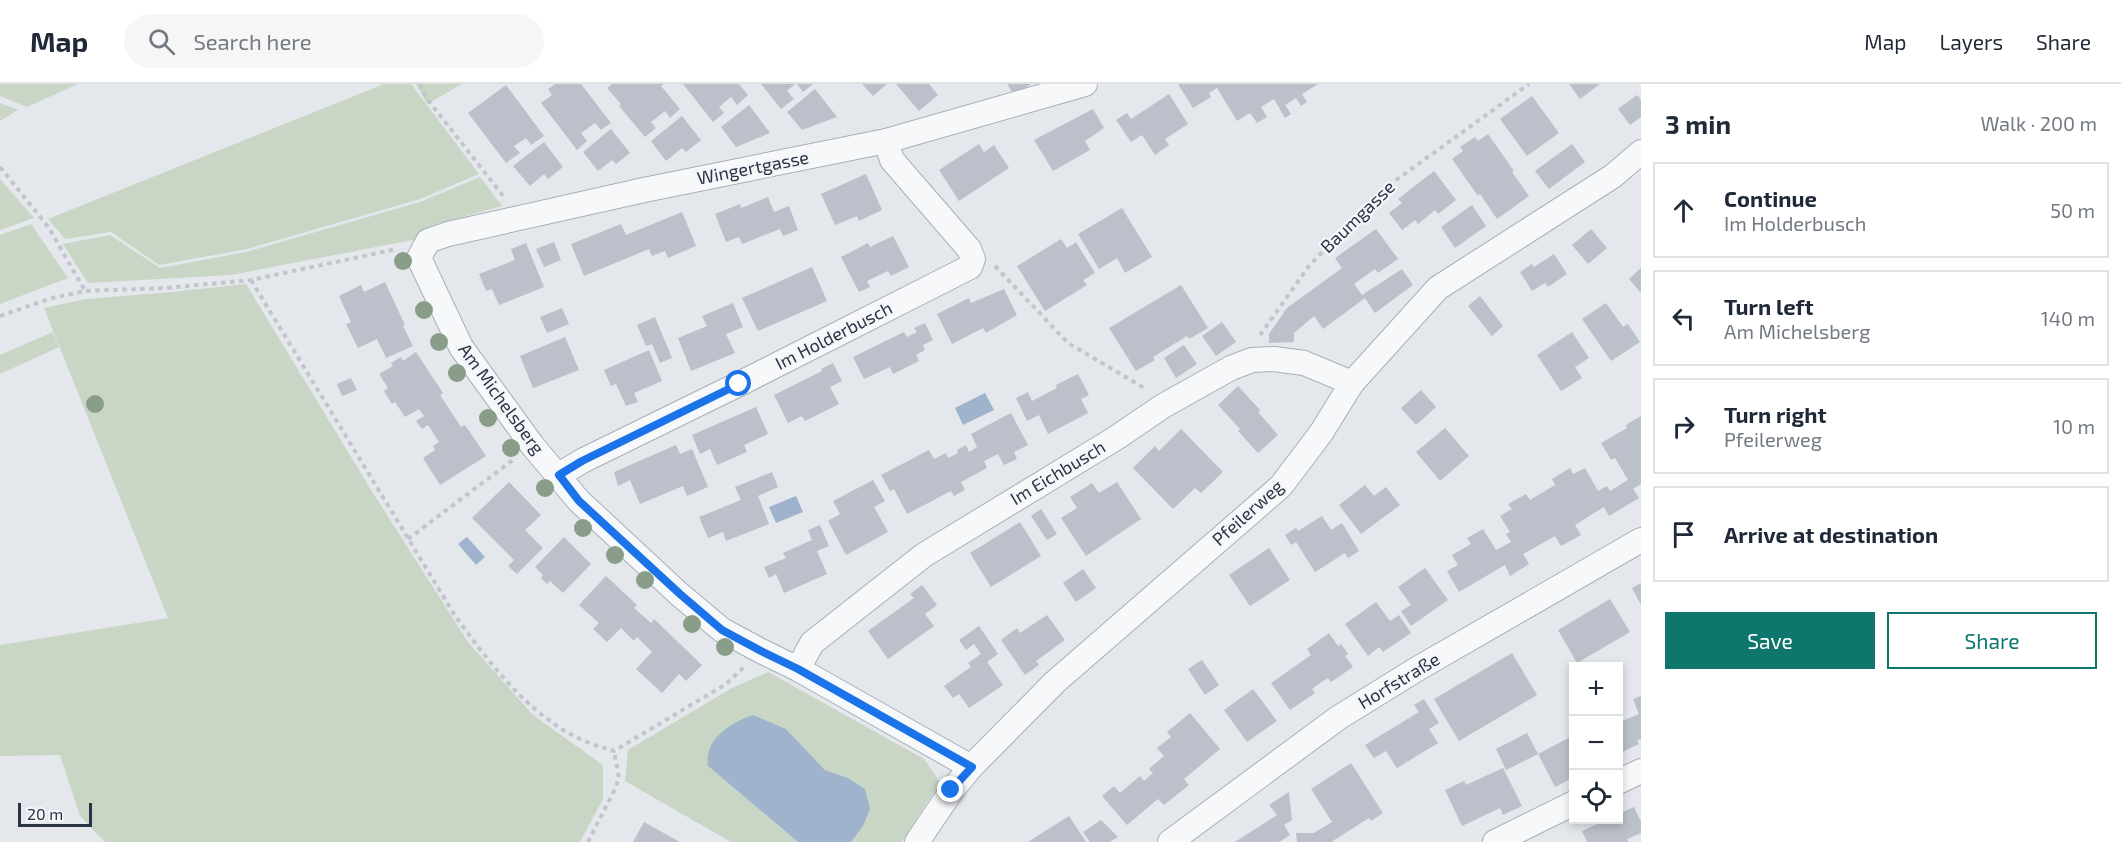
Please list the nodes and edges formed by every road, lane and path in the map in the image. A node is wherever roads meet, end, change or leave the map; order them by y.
1 (420, 84) edge
2 (1085, 84) edge
3 (1529, 84) edge
4 (886, 141) junction
5 (1641, 152) edge
6 (0, 167) edge
7 (513, 220) junction
8 (423, 249) junction
9 (998, 271) dead end
10 (252, 280) junction
11 (85, 291) junction
12 (0, 316) edge
13 (1252, 360) junction
14 (1352, 383) junction
15 (1156, 395) dead end
16 (532, 445) junction
17 (559, 475) junction
18 (408, 539) junction
19 (1641, 540) edge
20 (761, 651) junction
21 (798, 669) junction
22 (614, 751) junction
23 (972, 767) junction
24 (1641, 771) edge
25 (1623, 780) edge
26 (1569, 805) edge
27 (588, 842) edge
28 (916, 842) edge
29 (1170, 842) edge
30 (1494, 842) edge

1 - 7 path
2 - 4 street, Wingertgasse
3 - 13 path, Baumgasse
4 - 7 street, Wingertgasse
4 - 17 street, Im Holderbusch
5 - 14 street, Pfeilerweg
6 - 11 path
7 - 8 street, Wingertgasse
8 - 10 path
8 - 16 street, Am Michelsberg
9 - 15 path
10 - 11 path
10 - 18 path
11 - 12 path
13 - 14 street, Im Eichbusch
13 - 21 street, Im Eichbusch
14 - 23 street, Pfeilerweg
16 - 17 street, Am Michelsberg
16 - 18 path
17 - 20 street, Am Michelsberg
18 - 22 path
19 - 29 street, Horfstraße
20 - 21 street, Am Michelsberg
20 - 22 path
21 - 23 street, Am Michelsberg
22 - 27 path
23 - 28 street, Pfeilerweg
24 - 25 street
26 - 30 street

